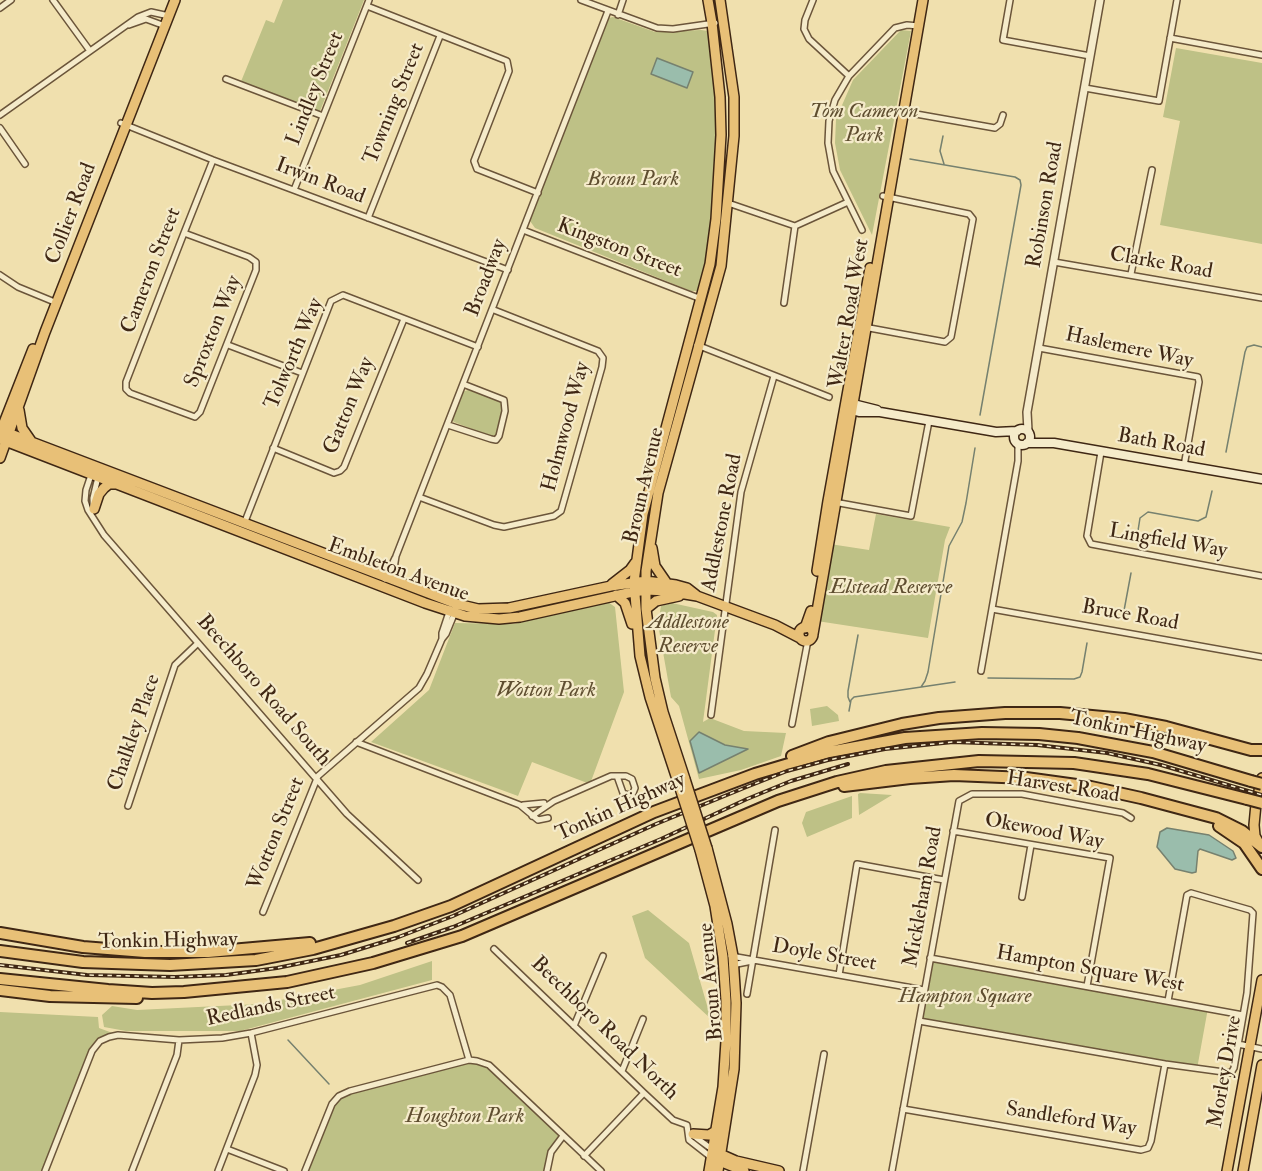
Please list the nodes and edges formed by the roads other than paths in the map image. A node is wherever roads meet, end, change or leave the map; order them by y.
1 (11, 0) edge
2 (53, 0) edge
3 (169, 0) edge
4 (175, 0) edge
5 (581, 0) edge
6 (623, 0) edge
7 (708, 0) edge
8 (720, 0) edge
9 (813, 0) edge
10 (917, 0) edge
11 (923, 0) edge
12 (1010, 0) edge
13 (1100, 0) edge
14 (1177, 0) edge
15 (368, 3) edge
16 (0, 8) edge
17 (608, 11) junction
18 (618, 15) junction
19 (164, 20) junction
20 (724, 21) junction
21 (712, 23) junction
22 (127, 26) junction
23 (916, 26) junction
24 (440, 36) junction
25 (1170, 38) junction
26 (90, 51) junction
27 (1262, 55) edge
28 (1090, 56) junction
29 (849, 76) junction
30 (226, 80) dead end
31 (1085, 88) junction
32 (901, 112) junction
33 (0, 115) edge
34 (1003, 115) dead end
35 (323, 116) junction
36 (124, 124) junction
37 (0, 128) edge
38 (213, 160) junction
39 (25, 164) dead end
40 (1152, 170) dead end
41 (294, 190) junction
42 (538, 193) junction
43 (886, 196) junction
44 (848, 202) junction
45 (728, 203) junction
46 (368, 218) junction
47 (795, 226) junction
48 (523, 230) junction
49 (862, 230) dead end
50 (184, 233) junction
51 (1054, 262) junction
52 (508, 270) junction
53 (1131, 274) junction
54 (0, 275) edge
55 (702, 297) junction
56 (1262, 298) edge
57 (54, 302) junction
58 (784, 303) dead end
59 (494, 310) junction
60 (404, 319) junction
61 (863, 327) junction
62 (688, 344) junction
63 (228, 345) junction
64 (700, 346) junction
65 (478, 347) junction
66 (1039, 348) junction
67 (302, 373) junction
68 (774, 376) junction
69 (463, 384) junction
70 (829, 397) dead end
71 (849, 406) junction
72 (19, 408) junction
73 (4, 416) edge
74 (195, 417) joint
75 (929, 421) junction
76 (448, 424) junction
77 (3, 435) edge
78 (1022, 437) junction
79 (29, 446) junction
80 (273, 448) junction
81 (1101, 452) junction
82 (0, 459) edge
83 (1184, 466) junction
84 (96, 471) junction
85 (1262, 479) edge
86 (117, 484) junction
87 (146, 484) junction
88 (419, 497) junction
89 (160, 500) junction
90 (831, 501) junction
91 (93, 512) junction
92 (243, 527) junction
93 (650, 537) junction
94 (331, 556) junction
95 (635, 562) junction
96 (347, 572) junction
97 (1262, 576) edge
98 (666, 582) junction
99 (387, 583) junction
100 (646, 586) junction
101 (634, 587) junction
102 (613, 590) junction
103 (686, 595) junction
104 (697, 596) junction
105 (724, 606) junction
106 (455, 608) junction
107 (529, 609) junction
108 (646, 609) junction
109 (992, 609) junction
110 (805, 635) junction
111 (638, 643) junction
112 (197, 644) junction
113 (1262, 657) edge
114 (981, 671) dead end
115 (711, 715) dead end
116 (792, 724) dead end
117 (356, 742) junction
118 (1262, 750) edge
119 (617, 776) dead end
120 (316, 779) junction
121 (682, 781) junction
122 (737, 781) junction
123 (1258, 781) edge
124 (812, 790) junction
125 (554, 801) junction
126 (1262, 804) edge
127 (520, 805) junction
128 (128, 806) dead end
129 (958, 806) joint
130 (1186, 811) junction
131 (532, 816) junction
132 (548, 818) dead end
133 (1131, 818) dead end
134 (775, 830) dead end
135 (953, 831) junction
136 (1031, 845) junction
137 (1262, 847) edge
138 (1262, 869) edge
139 (418, 880) dead end
140 (944, 880) junction
141 (1022, 897) dead end
142 (262, 912) dead end
143 (0, 933) edge
144 (341, 941) junction
145 (494, 949) dead end
146 (0, 951) edge
147 (603, 956) dead end
148 (930, 958) junction
149 (754, 960) junction
150 (728, 961) junction
151 (839, 975) junction
152 (0, 979) edge
153 (1262, 980) edge
154 (1087, 986) junction
155 (0, 990) edge
156 (924, 990) junction
157 (184, 992) junction
158 (747, 994) dead end
159 (1168, 1001) junction
160 (1243, 1015) junction
161 (643, 1019) dead end
162 (919, 1021) junction
163 (574, 1026) junction
164 (251, 1033) junction
165 (179, 1040) junction
166 (1238, 1044) junction
167 (1249, 1046) junction
168 (1262, 1048) edge
169 (824, 1054) dead end
170 (469, 1060) junction
171 (1165, 1064) junction
172 (1262, 1065) edge
173 (622, 1071) junction
174 (644, 1093) junction
175 (903, 1109) junction
176 (717, 1130) junction
177 (690, 1134) junction
178 (563, 1136) junction
179 (227, 1149) junction
180 (584, 1156) junction
181 (717, 1159) edge
182 (45, 1171) edge
183 (132, 1171) edge
184 (218, 1171) edge
185 (284, 1171) edge
186 (305, 1171) edge
187 (547, 1171) edge
188 (601, 1171) edge
189 (710, 1171) edge
190 (744, 1171) edge
191 (779, 1171) edge
192 (803, 1171) edge
193 (892, 1171) edge
194 (1227, 1171) edge
195 (1243, 1171) edge

1 - 16 street
2 - 26 street
3 - 19 main road, Collier Road
4 - 19 main road, Collier Road
5 - 17 street
6 - 18 street
7 - 21 main road, Broun Avenue
8 - 20 main road, Broun Avenue
9 - 29 street
10 - 23 main road, Walter Road West
11 - 23 main road, Walter Road West
12 - 28 street
13 - 28 street, Robinson Road
14 - 25 street
15 - 24 street
15 - 35 street, Lindley Street
17 - 18 street
17 - 42 street, Broadway
18 - 21 street
19 - 22 street
19 - 22 street
19 - 36 main road, Collier Road
20 - 21 street
20 - 45 main road, Broun Avenue
21 - 55 main road, Broun Avenue
22 - 26 street
23 - 29 street
23 - 32 main road, Walter Road West
24 - 42 street
24 - 46 street, Towning Street
25 - 27 street
25 - 31 street
26 - 33 street
28 - 31 street, Robinson Road
29 - 44 street
30 - 35 street
31 - 51 street, Robinson Road
32 - 34 street
32 - 43 main road, Walter Road West
35 - 41 street, Lindley Street
36 - 38 street, Irwin Road
36 - 57 main road, Collier Road
37 - 39 street
38 - 41 street, Irwin Road
38 - 50 street, Cameron Street
40 - 53 street
41 - 46 street, Irwin Road
42 - 48 street, Broadway
43 - 61 main road, Walter Road West
43 - 61 street
44 - 47 street
44 - 49 street
45 - 47 street
45 - 64 main road, Broun Avenue
46 - 52 street, Irwin Road
47 - 58 street
48 - 52 street, Broadway
48 - 55 street, Kingston Street
50 - 63 street, Sproxton Way
50 - 74 street, Cameron Street
51 - 53 street, Clarke Road
51 - 66 street, Robinson Road
52 - 59 street, Broadway
53 - 56 street, Clarke Road
54 - 57 street
55 - 62 main road, Broun Avenue
57 - 72 main road, Collier Road
57 - 73 main road, Collier Road
59 - 65 street, Broadway
59 - 88 street, Holmwood Way
60 - 65 street, Tolworth Way
60 - 67 street, Tolworth Way
60 - 80 street, Gatton Way
61 - 71 main road, Walter Road West
62 - 64 street
62 - 95 main road, Broun Avenue
63 - 67 street
63 - 74 street, Sproxton Way
64 - 68 street
64 - 93 main road, Broun Avenue
65 - 69 street, Broadway
66 - 78 street, Robinson Road
66 - 83 street, Haslemere Way
67 - 80 street, Tolworth Way
68 - 70 street
68 - 105 street, Addlestone Road
69 - 76 street, Broadway
69 - 76 street
71 - 75 main road, Bath Road
71 - 90 main road, Walter Road West
72 - 77 main road, Collier Road
72 - 79 main road
73 - 77 main road, Collier Road
75 - 78 main road, Bath Road
75 - 90 street
76 - 88 street, Broadway
77 - 79 main road
77 - 82 main road
78 - 81 main road, Bath Road
78 - 109 street
79 - 82 main road
79 - 84 main road
80 - 92 street, Tolworth Way
81 - 83 main road, Bath Road
81 - 97 street, Lingfield Way
83 - 85 main road, Bath Road
84 - 86 main road, Embleton Avenue
84 - 87 main road, Embleton Avenue
84 - 91 street
86 - 89 main road, Embleton Avenue
86 - 91 main road
87 - 89 main road
87 - 92 main road, Embleton Avenue
88 - 99 street, Broadway
89 - 92 main road, Embleton Avenue
90 - 110 main road, Walter Road West
91 - 112 street, Beechboro Road South
92 - 94 main road, Embleton Avenue
92 - 96 main road, Embleton Avenue
93 - 98 main road
93 - 100 main road, Broun Avenue
94 - 96 main road
94 - 99 main road, Embleton Avenue
95 - 101 main road, Broun Avenue
95 - 102 main road
96 - 99 main road, Embleton Avenue
98 - 100 main road, Embleton Avenue
98 - 104 main road, Embleton Avenue
99 - 106 main road, Embleton Avenue
100 - 101 main road, Embleton Avenue
100 - 103 main road, Embleton Avenue
100 - 108 main road, Broun Avenue
101 - 102 main road, Embleton Avenue
101 - 111 main road, Broun Avenue
102 - 107 main road, Embleton Avenue
102 - 111 main road
103 - 104 main road, Embleton Avenue
103 - 108 main road
104 - 105 main road, Embleton Avenue
105 - 110 main road, Embleton Avenue
105 - 115 street, Addlestone Road
106 - 107 main road, Embleton Avenue
106 - 107 main road, Embleton Avenue
106 - 117 street, Wotton Street
108 - 121 main road, Broun Avenue
109 - 113 street, Bruce Road
109 - 114 street
110 - 116 street, Walter Road West
111 - 121 main road, Broun Avenue
112 - 120 street, Beechboro Road South
112 - 128 street, Chalkley Place
117 - 120 street, Wotton Street
117 - 127 street
118 - 122 highway
119 - 125 street
120 - 139 street, Beechboro Road South
120 - 142 street, Wotton Street
121 - 150 main road, Broun Avenue, bridge
122 - 123 highway, Tonkin Highway
122 - 144 highway, Tonkin Highway
123 - 137 main road
124 - 126 highway, Tonkin Highway, bridge
124 - 130 highway
124 - 157 highway, Tonkin Highway
125 - 127 street
125 - 131 street
127 - 131 street
129 - 133 street, Harvest Road
129 - 135 street, Mickleham Road
130 - 137 highway
130 - 138 highway
131 - 132 street
134 - 149 street
135 - 136 street, Okewood Way
135 - 140 street, Mickleham Road
136 - 141 street
136 - 154 street, Okewood Way
140 - 148 street, Mickleham Road
140 - 151 street
143 - 144 highway
144 - 146 highway, Tonkin Highway
145 - 163 street, Beechboro Road North
147 - 163 street
148 - 154 street, Hampton Square West
148 - 156 street, Mickleham Road
149 - 150 street, Doyle Street
149 - 151 street, Doyle Street
149 - 158 street
150 - 176 main road, Broun Avenue
150 - 181 main road, Broun Avenue
151 - 156 street, Doyle Street
152 - 157 highway, Tonkin Highway
153 - 167 main road, Morley Drive
154 - 159 street, Hampton Square West
155 - 157 highway
156 - 162 street, Mickleham Road
159 - 160 street, Hampton Square West
159 - 160 street
160 - 166 street
161 - 173 street
162 - 171 street
162 - 175 street, Mickleham Road
163 - 173 street, Beechboro Road North
164 - 165 street, Redlands Street
164 - 170 street, Redlands Street
164 - 179 street
165 - 182 street, Redlands Street
165 - 183 street
166 - 167 street
166 - 171 street
167 - 168 street
167 - 194 main road, Morley Drive
169 - 192 street
170 - 178 street
170 - 186 street
171 - 175 street, Sandleford Way
172 - 195 main road, Morley Drive
173 - 174 street, Beechboro Road North
174 - 177 street, Beechboro Road North
174 - 180 street
175 - 193 street, Mickleham Road
176 - 177 main road
176 - 181 main road, Broun Avenue
177 - 181 street, Beechboro Road North
178 - 180 street
178 - 187 street
179 - 184 street
179 - 185 street
180 - 188 street
181 - 189 main road
181 - 190 main road, Beechboro Road North
181 - 191 main road, Beechboro Road North

